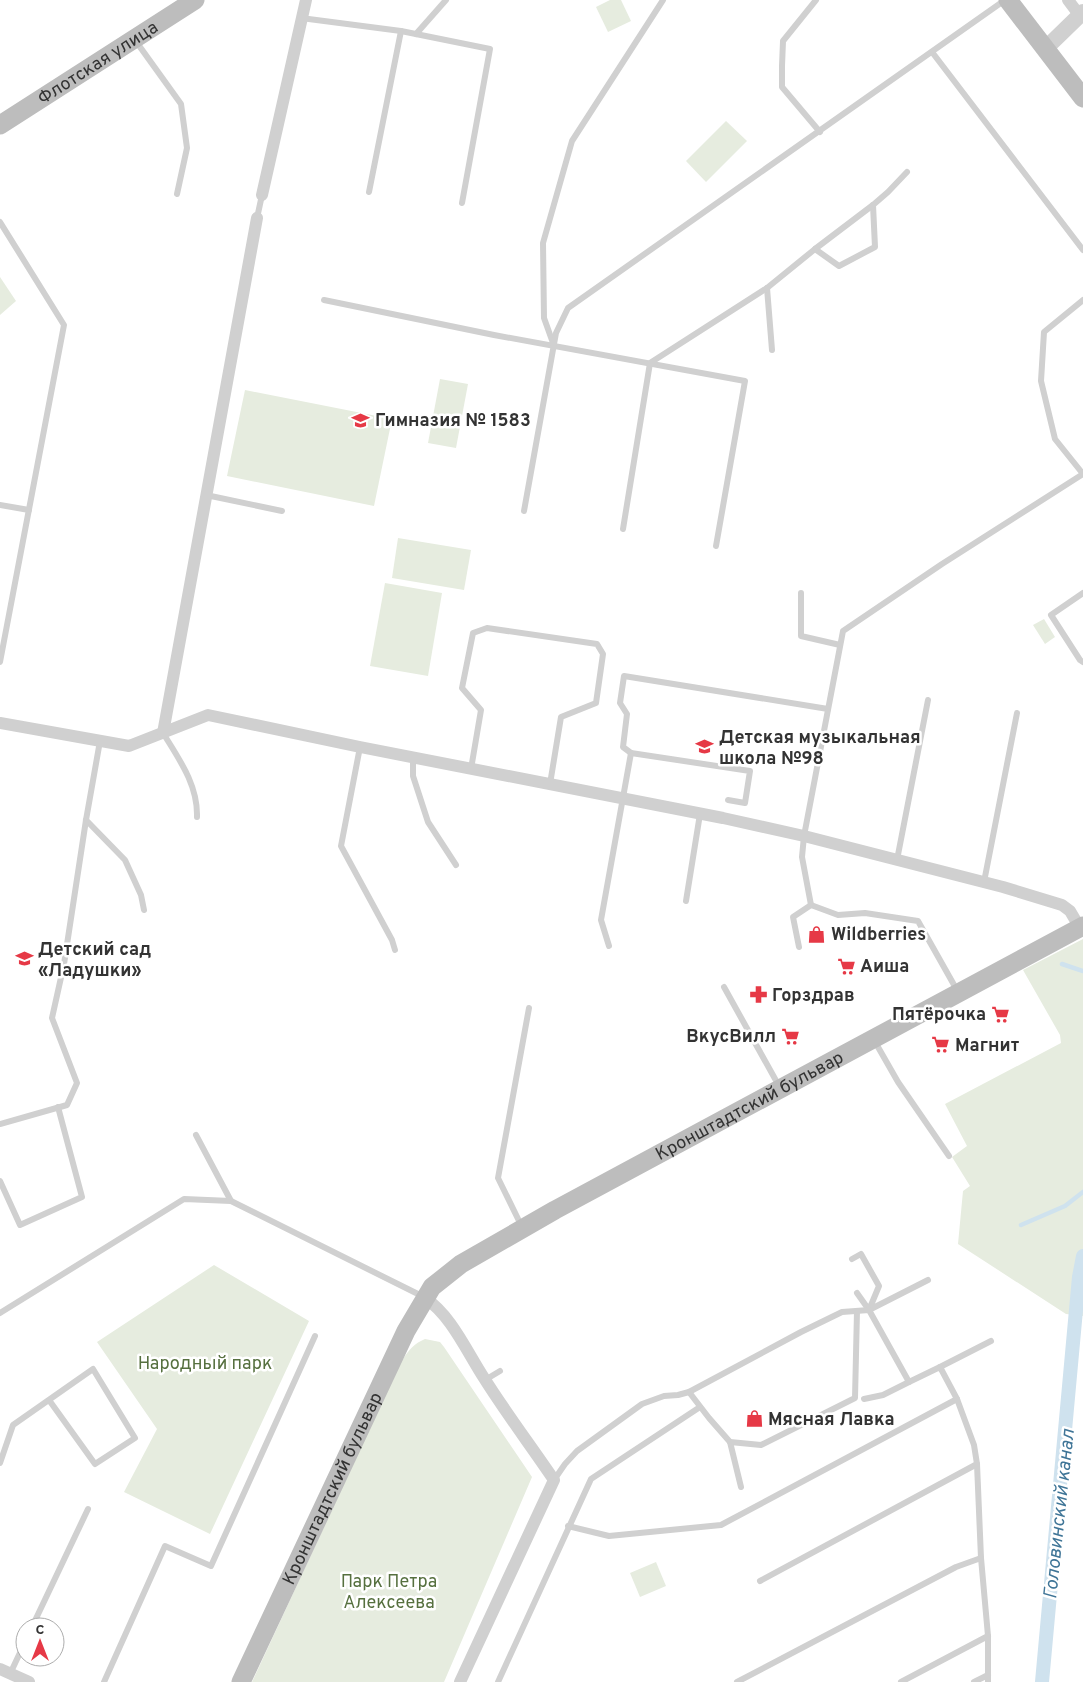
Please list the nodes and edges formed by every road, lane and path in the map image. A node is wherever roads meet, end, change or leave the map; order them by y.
1 (195, 0) edge
2 (306, 0) edge
3 (446, 0) edge
4 (664, 0) edge
5 (816, 0) edge
6 (1007, 0) edge
7 (1068, 0) edge
8 (1082, 16) edge
9 (302, 18) junction
10 (401, 31) junction
11 (416, 34) junction
12 (134, 39) junction
13 (1045, 49) junction
14 (932, 52) junction
15 (1083, 98) edge
16 (0, 125) edge
17 (820, 132) junction
18 (906, 172) dead end
19 (369, 192) dead end
20 (177, 194) dead end
21 (262, 195) joint
22 (462, 203) dead end
23 (873, 205) junction
24 (257, 218) joint
25 (0, 222) edge
26 (814, 249) junction
27 (1083, 250) edge
28 (767, 288) junction
29 (324, 300) dead end
30 (1083, 300) edge
31 (554, 344) junction
32 (772, 350) dead end
33 (650, 363) junction
34 (1083, 474) edge
35 (206, 494) junction
36 (0, 505) edge
37 (29, 510) junction
38 (524, 511) dead end
39 (282, 512) dead end
40 (623, 528) dead end
41 (716, 546) dead end
42 (802, 593) dead end
43 (1083, 593) edge
44 (840, 645) junction
45 (0, 662) edge
46 (1083, 662) edge
47 (928, 700) dead end
48 (828, 708) junction
49 (1017, 713) dead end
50 (0, 723) edge
51 (163, 733) junction
52 (100, 741) junction
53 (360, 747) junction
54 (631, 753) junction
55 (414, 757) junction
56 (472, 768) junction
57 (550, 784) junction
58 (623, 798) junction
59 (728, 800) dead end
60 (700, 814) junction
61 (197, 817) dead end
62 (86, 820) junction
63 (804, 836) junction
64 (897, 860) junction
65 (456, 864) dead end
66 (984, 882) junction
67 (686, 901) dead end
68 (811, 905) junction
69 (144, 910) dead end
70 (1082, 927) edge
71 (609, 946) dead end
72 (799, 947) dead end
73 (395, 950) dead end
74 (724, 987) dead end
75 (959, 993) junction
76 (528, 1008) dead end
77 (873, 1039) junction
78 (781, 1090) junction
79 (58, 1107) junction
80 (0, 1124) edge
81 (196, 1135) dead end
82 (949, 1156) dead end
83 (0, 1181) edge
84 (231, 1200) junction
85 (523, 1228) junction
86 (852, 1259) dead end
87 (928, 1280) dead end
88 (857, 1293) dead end
89 (425, 1298) junction
90 (869, 1310) junction
91 (857, 1311) junction
92 (0, 1313) edge
93 (315, 1336) dead end
94 (991, 1341) dead end
95 (940, 1367) junction
96 (500, 1371) dead end
97 (485, 1380) junction
98 (909, 1382) junction
99 (689, 1392) junction
100 (864, 1399) dead end
101 (957, 1399) junction
102 (49, 1400) junction
103 (700, 1407) junction
104 (730, 1442) junction
105 (0, 1463) edge
106 (977, 1464) junction
107 (554, 1480) junction
108 (741, 1487) dead end
109 (88, 1509) dead end
110 (568, 1526) junction
111 (981, 1558) junction
112 (760, 1581) dead end
113 (37, 1617) edge
114 (988, 1636) junction
115 (15, 1656) edge
116 (5, 1671) edge
117 (988, 1674) junction
118 (29, 1682) edge
119 (104, 1682) edge
120 (242, 1682) edge
121 (460, 1682) edge
122 (498, 1682) edge
123 (737, 1682) edge
124 (901, 1682) edge
125 (974, 1682) edge
126 (988, 1682) edge

1 - 12 main road, Флотская улица
2 - 9 street
3 - 11 lane
4 - 31 lane
5 - 17 lane
6 - 13 main road
6 - 14 lane
7 - 8 street
8 - 13 street
9 - 10 lane
9 - 21 street
10 - 11 lane
10 - 19 lane
11 - 22 lane
12 - 16 main road, Флотская улица
12 - 20 lane
13 - 15 main road
14 - 17 lane
14 - 27 lane
17 - 31 lane
18 - 23 lane
21 - 24 lane
23 - 26 lane
23 - 26 lane
24 - 35 street
25 - 37 lane
26 - 28 lane
28 - 32 lane
28 - 33 lane
29 - 31 lane
30 - 34 lane
31 - 33 lane
31 - 38 lane
33 - 40 lane
33 - 41 lane
34 - 44 lane
35 - 39 lane
35 - 51 street
36 - 37 lane
37 - 45 lane
42 - 44 lane
43 - 46 lane
44 - 48 lane
47 - 64 lane
48 - 54 lane
48 - 63 lane
49 - 66 lane
50 - 52 street
51 - 52 street
51 - 53 street
51 - 61 lane
52 - 62 lane
53 - 55 street
53 - 73 lane
54 - 58 lane
54 - 59 lane
55 - 56 street
55 - 65 lane
56 - 57 street
56 - 57 lane
57 - 58 street
58 - 60 street
58 - 71 lane
60 - 63 street
60 - 67 lane
62 - 69 lane
62 - 79 lane
63 - 64 street
63 - 68 lane
64 - 66 street
66 - 70 street
68 - 72 lane
68 - 75 lane
70 - 75 main road, Кронштадтский бульвар
74 - 78 lane
75 - 77 main road, Кронштадтский бульвар
76 - 85 lane
77 - 78 main road, Кронштадтский бульвар
77 - 82 lane
78 - 85 main road, Кронштадтский бульвар
79 - 80 lane
79 - 83 lane
81 - 84 lane
84 - 89 lane
84 - 92 lane
85 - 89 main road, Кронштадтский бульвар
86 - 90 lane
87 - 90 lane
88 - 90 lane
89 - 97 street
89 - 120 main road, Кронштадтский бульвар
90 - 91 lane
90 - 98 lane
91 - 99 lane
91 - 104 lane
93 - 119 lane
94 - 95 lane
95 - 98 lane
95 - 101 lane
96 - 97 lane
97 - 107 street
98 - 100 lane
99 - 103 lane
99 - 107 lane
101 - 106 lane
101 - 110 lane
102 - 102 lane
102 - 105 lane
103 - 104 lane
103 - 110 lane
104 - 108 lane
106 - 111 lane
106 - 112 lane
107 - 121 street
109 - 113 lane
110 - 122 lane
111 - 114 lane
111 - 123 lane
114 - 117 lane
114 - 124 lane
115 - 116 lane
116 - 118 street
117 - 125 lane
117 - 126 lane

